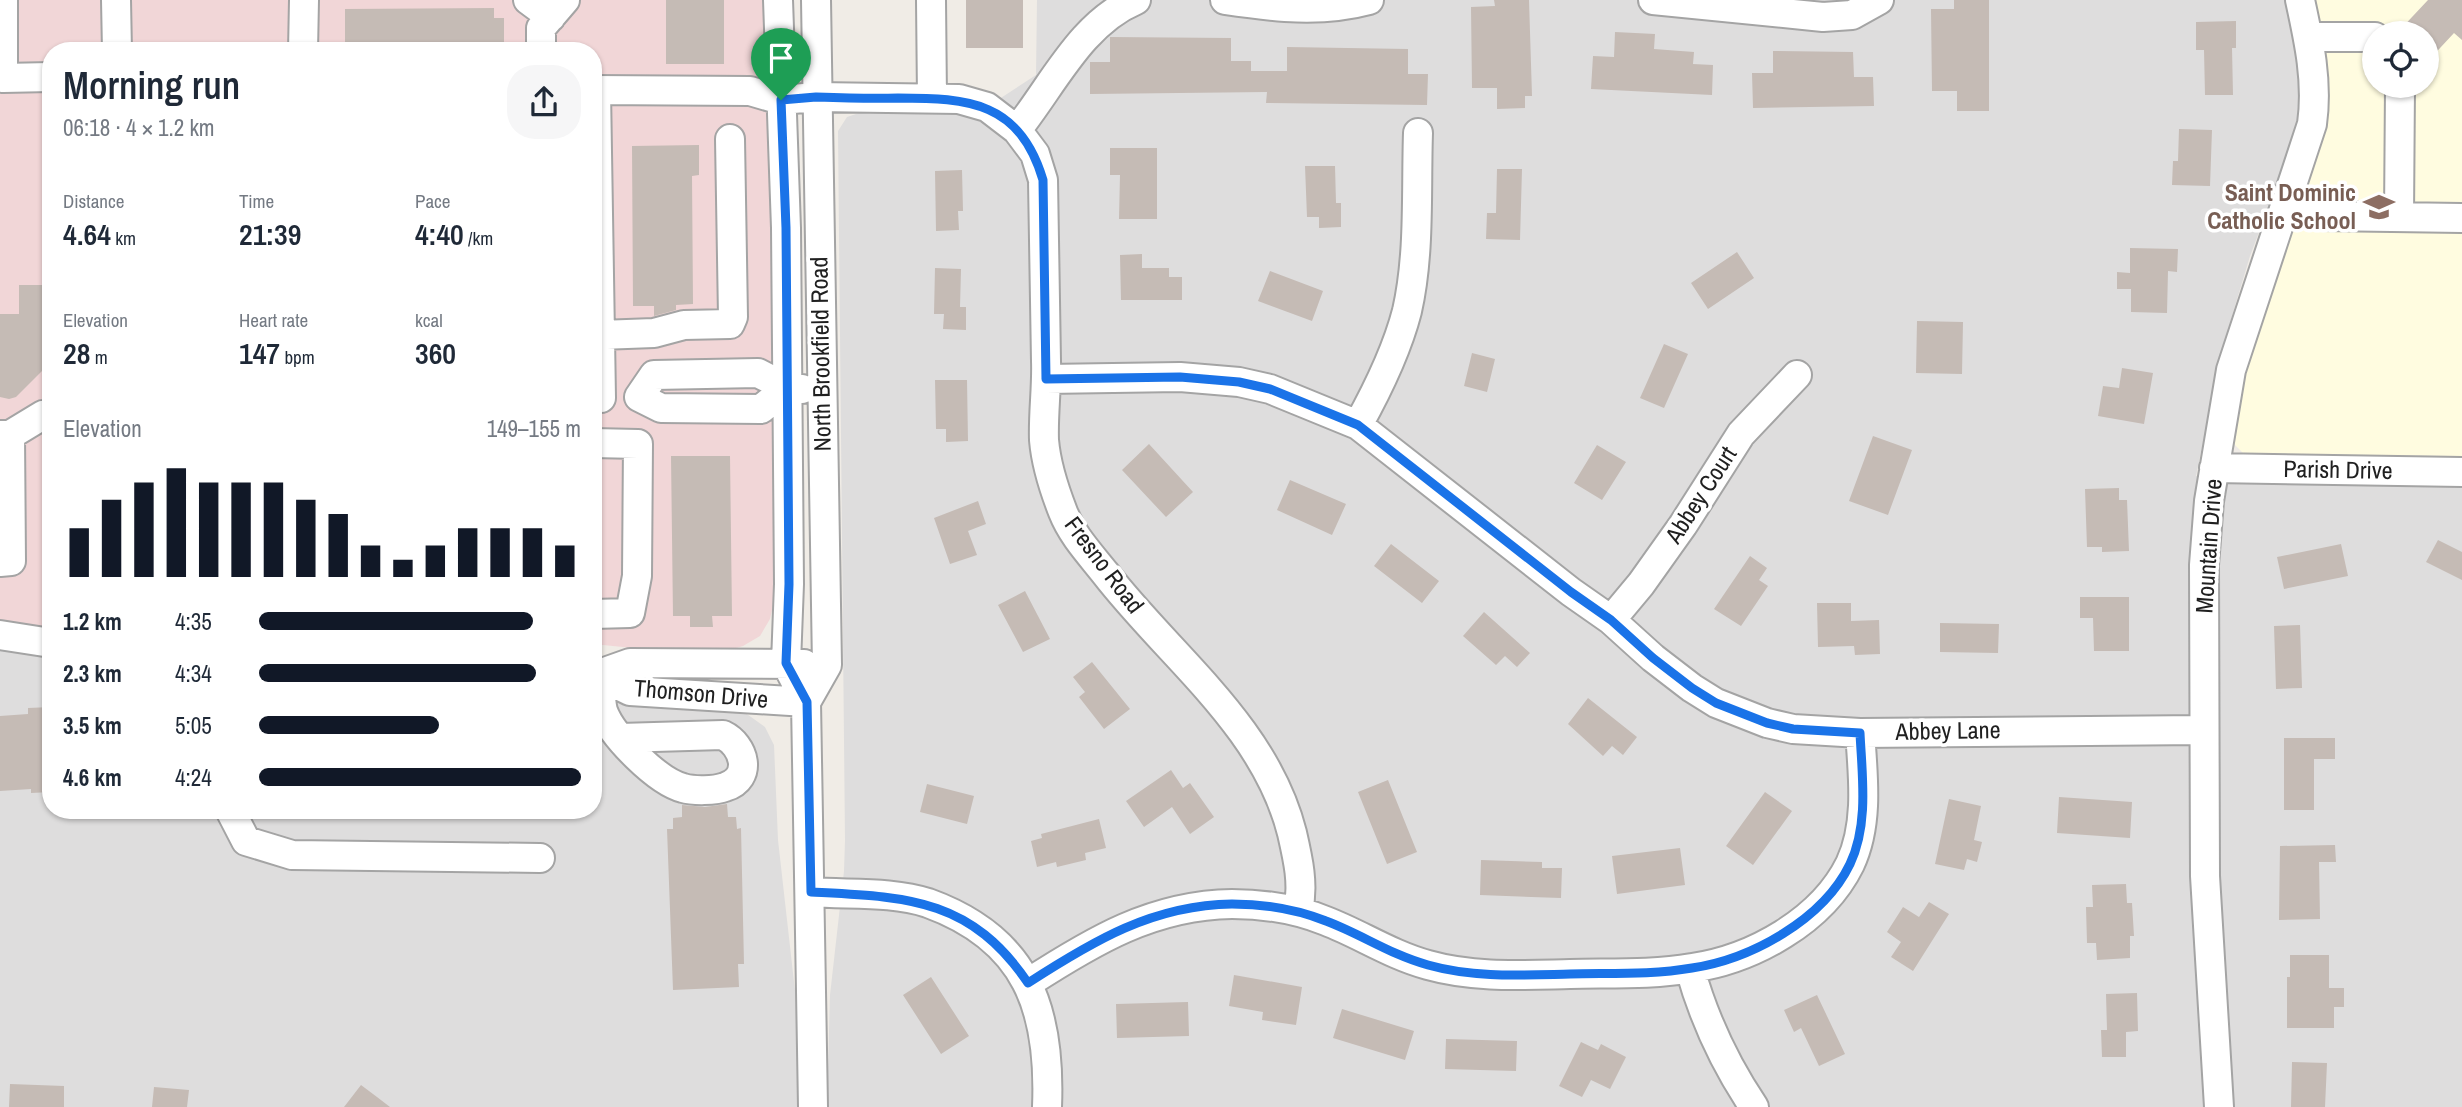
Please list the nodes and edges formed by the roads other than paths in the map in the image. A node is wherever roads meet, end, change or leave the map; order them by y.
1 (3, 0) edge
2 (116, 0) edge
3 (304, 0) edge
4 (528, 0) edge
5 (778, 0) edge
6 (816, 0) edge
7 (932, 0) edge
8 (1136, 0) edge
9 (1225, 0) edge
10 (1369, 0) edge
11 (1653, 0) edge
12 (1879, 0) edge
13 (2300, 0) edge
14 (558, 8) edge
15 (2308, 37) junction
16 (2362, 37) edge
17 (117, 42) edge
18 (303, 42) edge
19 (541, 42) edge
20 (42, 78) edge
21 (2, 83) edge
22 (602, 90) edge
23 (816, 97) junction
24 (932, 98) junction
25 (2400, 98) edge
26 (781, 100) junction
27 (1017, 130) junction
28 (1418, 133) dead end
29 (730, 139) dead end
30 (2288, 200) junction
31 (2399, 217) junction
32 (2462, 218) edge
33 (602, 335) edge
34 (1797, 375) dead end
35 (1046, 379) junction
36 (788, 388) junction
37 (822, 390) junction
38 (602, 398) edge
39 (42, 418) edge
40 (1358, 425) junction
41 (5, 435) edge
42 (602, 443) edge
43 (2214, 468) junction
44 (2462, 472) edge
45 (0, 562) edge
46 (602, 614) edge
47 (1611, 620) junction
48 (0, 635) edge
49 (42, 642) edge
50 (786, 663) junction
51 (827, 665) junction
52 (602, 672) edge
53 (602, 677) edge
54 (807, 702) junction
55 (602, 707) edge
56 (2202, 730) junction
57 (1860, 733) junction
58 (620, 738) dead end
59 (235, 819) edge
60 (540, 858) dead end
61 (811, 892) junction
62 (1298, 912) junction
63 (1690, 969) junction
64 (1028, 983) junction
65 (813, 1107) edge
66 (1047, 1107) edge
67 (1754, 1107) edge
68 (2218, 1107) edge

1 - 21 street
2 - 17 street
3 - 18 street
4 - 14 street
5 - 26 street, North Brookfield Road
6 - 23 street, North Brookfield Road
7 - 24 street
8 - 27 street
9 - 10 street
11 - 12 street
13 - 15 street, Mountain Drive
14 - 19 street
15 - 16 street
15 - 30 street, Mountain Drive
20 - 21 street
22 - 26 street, Fresno Road
23 - 24 street, Fresno Road
23 - 26 street, Fresno Road
23 - 37 street, North Brookfield Road
24 - 27 street, Fresno Road
25 - 31 street
26 - 36 street, North Brookfield Road
27 - 35 street, Fresno Road
28 - 40 street
29 - 33 street
30 - 31 street
30 - 43 street, Mountain Drive
31 - 32 street
34 - 47 street, Abbey Court
35 - 40 street, Abbey Lane
35 - 62 street, Fresno Road
36 - 37 street
36 - 38 street
36 - 50 street, North Brookfield Road
37 - 51 street, North Brookfield Road
39 - 41 street
40 - 47 street, Abbey Lane
41 - 45 street
42 - 46 street
43 - 44 street, Parish Drive
43 - 56 street, Mountain Drive
47 - 57 street, Abbey Lane
48 - 49 street
50 - 51 street, Thomson Drive
50 - 52 street, Thomson Drive
50 - 54 street, North Brookfield Road
51 - 54 street, North Brookfield Road
53 - 54 street, Thomson Drive
54 - 61 street, North Brookfield Road
55 - 58 street
56 - 57 street, Abbey Lane
56 - 68 street, Mountain Drive
57 - 63 street
59 - 60 street
61 - 64 street
61 - 65 street, North Brookfield Road
62 - 63 street
62 - 64 street
63 - 67 street
64 - 66 street

